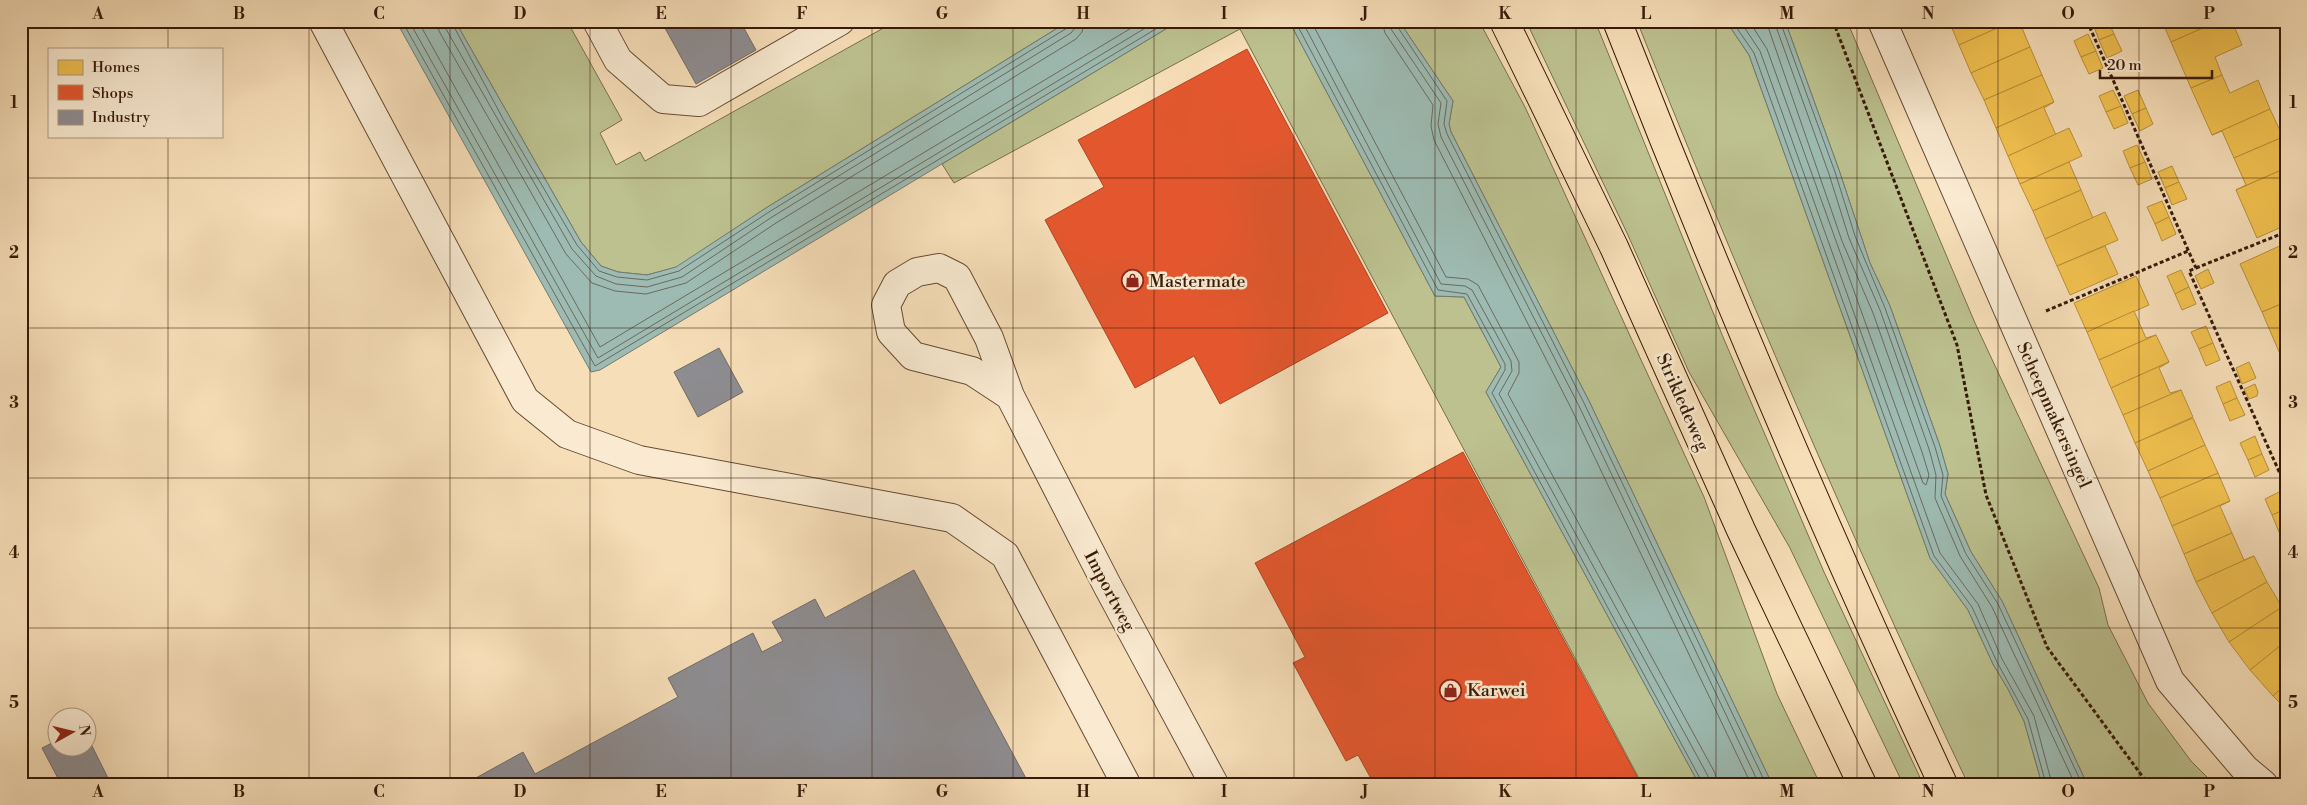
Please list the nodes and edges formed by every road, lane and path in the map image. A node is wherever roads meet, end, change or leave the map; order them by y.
1 (323, 21) edge
2 (597, 21) edge
3 (840, 21) edge
4 (1504, 21) edge
5 (1617, 21) edge
6 (1833, 21) edge
7 (1882, 21) edge
8 (2087, 21) edge
9 (2286, 232) edge
10 (2188, 251) junction
11 (2196, 268) junction
12 (2014, 324) junction
13 (1010, 396) junction
14 (2286, 487) edge
15 (1126, 784) edge
16 (1214, 784) edge
17 (1862, 784) edge
18 (1943, 784) edge
19 (2148, 784) edge
20 (2263, 784) edge

1 - 15 street
2 - 3 street
4 - 17 main road, Strikledeweg
5 - 18 main road
6 - 19 path
7 - 12 street, Scheepmakersingel
8 - 10 path
9 - 11 path
10 - 11 path
10 - 12 path
11 - 14 path
12 - 20 street, Scheepmakersingel
13 - 13 street, Importweg
13 - 16 street, Importweg

